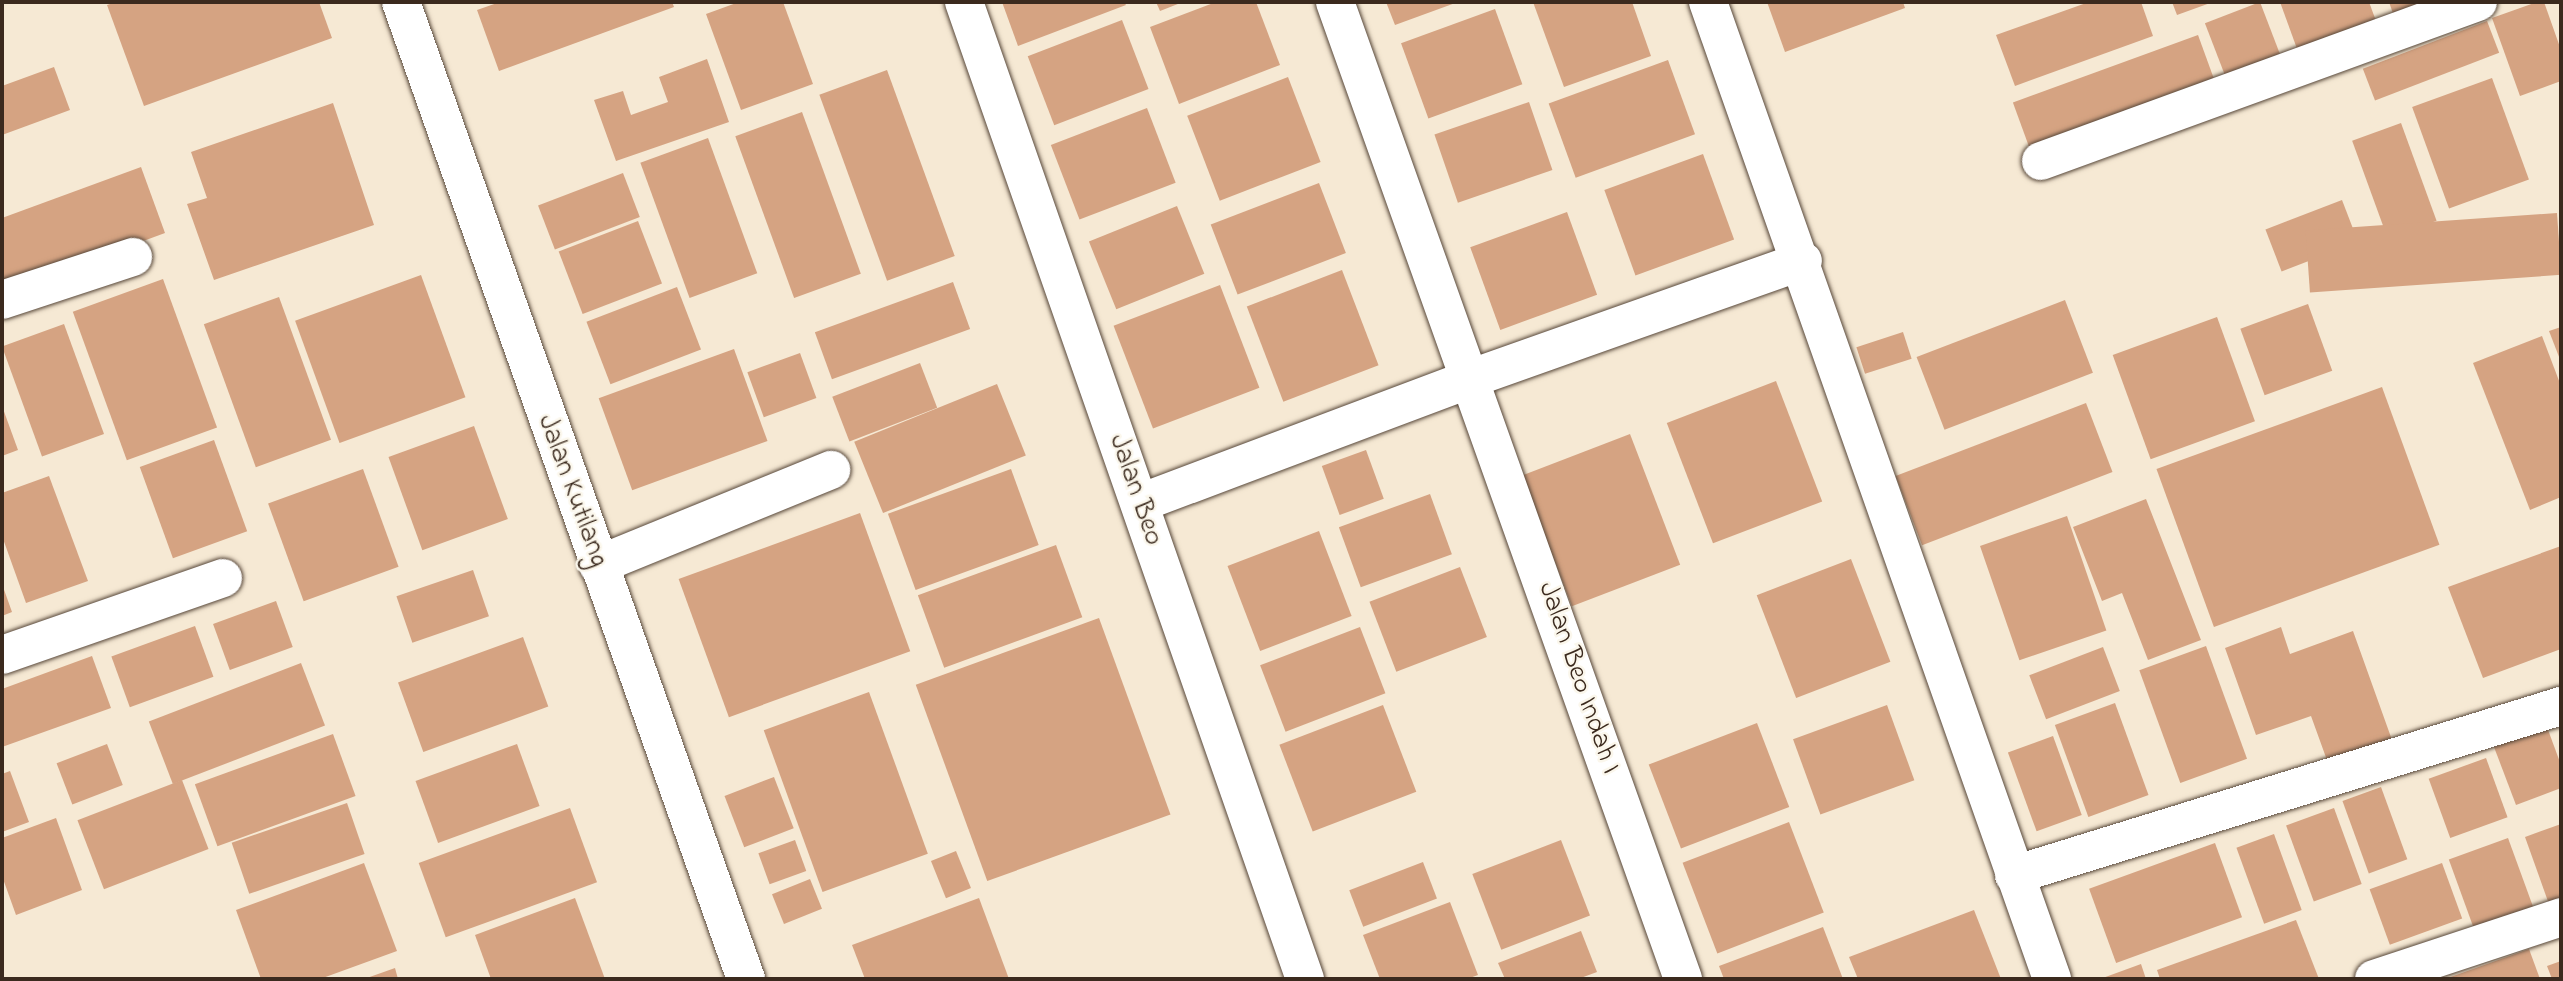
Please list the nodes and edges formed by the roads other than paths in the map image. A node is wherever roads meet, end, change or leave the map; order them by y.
1 (401, 2) edge
2 (964, 2) edge
3 (1335, 2) edge
4 (1708, 2) edge
5 (2478, 2) edge
6 (2041, 161) dead end
7 (133, 257) dead end
8 (1803, 261) junction
9 (2, 300) edge
10 (1472, 378) junction
11 (831, 471) dead end
12 (1140, 503) junction
13 (598, 565) junction
14 (223, 578) dead end
15 (2, 655) edge
16 (2561, 706) edge
17 (2014, 875) junction
18 (2561, 917) edge
19 (746, 979) edge
20 (1305, 979) edge
21 (1683, 979) edge
22 (2052, 979) edge
23 (2374, 979) edge

1 - 13 street, Jalan Kutilang
2 - 12 street, Jalan Beo
3 - 10 street, Jalan Beo Indah I
4 - 8 street
5 - 6 street
7 - 9 street
8 - 10 street
8 - 17 street
10 - 12 street
10 - 21 street, Jalan Beo Indah I
11 - 13 street
12 - 20 street, Jalan Beo
13 - 19 street, Jalan Kutilang
14 - 15 street
16 - 17 street
17 - 22 street
18 - 23 street

